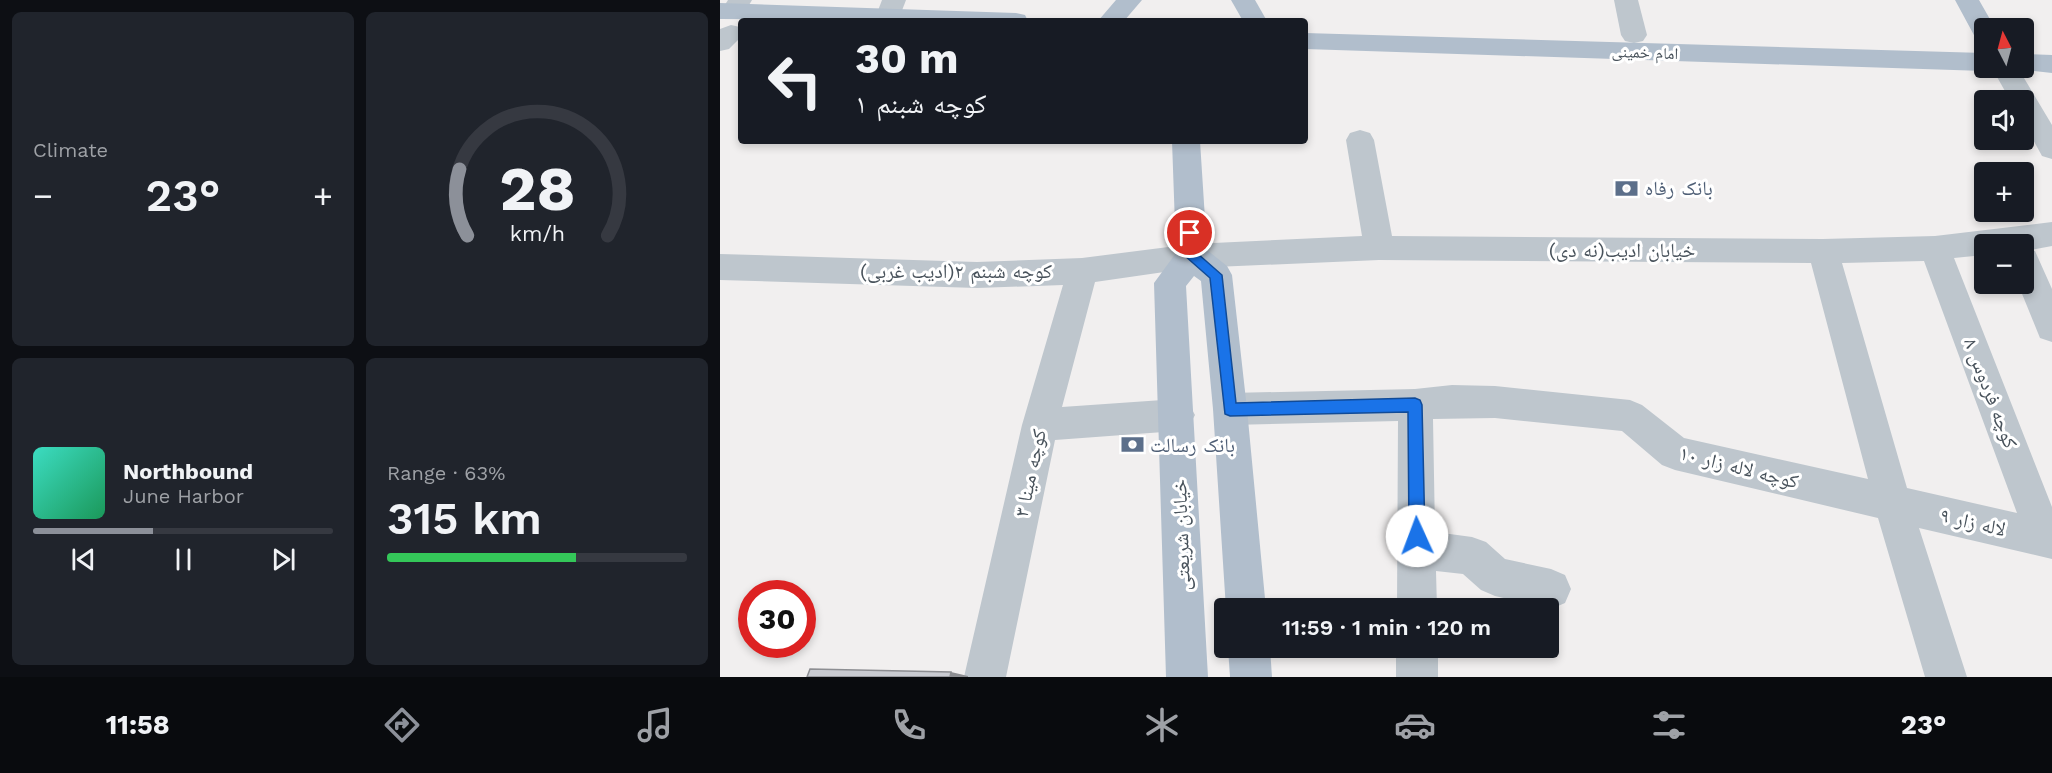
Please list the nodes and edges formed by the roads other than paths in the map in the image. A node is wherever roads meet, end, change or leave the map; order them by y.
1 (1130, 0) edge
2 (1243, 0) edge
3 (1626, 0) edge
4 (1968, 0) edge
5 (889, 12) edge
6 (802, 18) edge
7 (974, 18) edge
8 (1107, 18) edge
9 (1253, 18) edge
10 (1977, 18) edge
11 (1308, 27) edge
12 (1634, 35) junction
13 (1308, 41) edge
14 (1974, 44) edge
15 (2034, 45) edge
16 (2052, 45) edge
17 (1974, 62) edge
18 (2034, 63) edge
19 (2052, 64) edge
20 (2011, 78) edge
21 (1360, 141) dead end
22 (1186, 144) edge
23 (2052, 149) edge
24 (2052, 234) edge
25 (2034, 242) edge
26 (1379, 248) junction
27 (1935, 248) junction
28 (1974, 248) edge
29 (1823, 251) junction
30 (1192, 256) junction
31 (720, 267) edge
32 (1082, 271) junction
33 (2034, 284) edge
34 (2052, 328) edge
35 (1415, 405) junction
36 (1230, 409) junction
37 (1177, 415) junction
38 (1040, 425) junction
39 (1893, 504) junction
40 (2049, 539) edge
41 (1418, 549) junction
42 (1551, 589) dead end
43 (1245, 598) edge
44 (1418, 598) edge
45 (1250, 658) edge
46 (1417, 658) edge
47 (985, 677) edge
48 (1187, 677) edge
49 (1251, 677) edge
50 (1417, 677) edge
51 (1946, 677) edge

1 - 8 main road
2 - 9 main road
3 - 12 street
4 - 10 main road
5 - 6 main road
5 - 7 main road
11 - 12 main road, امام خمینی
12 - 14 main road, امام خمینی
13 - 17 main road, امام خمینی
15 - 16 main road
18 - 19 main road
20 - 23 street
21 - 26 street
22 - 30 main road
24 - 25 street, خیابان ادیب(نه دی)
26 - 29 street, خیابان ادیب(نه دی)
26 - 30 street, خیابان ادیب(نه دی)
27 - 28 street, خیابان ادیب(نه دی)
27 - 29 street, خیابان ادیب(نه دی)
27 - 40 street, کوچه فردوس ۸
29 - 39 street
30 - 32 street, کوچه شبنم ۲(ادیب غربی)
30 - 36 main road
30 - 37 main road, خیابان شریعتی
31 - 32 street, کوچه شبنم ۲(ادیب غربی)
32 - 38 street, کوچه مینا ۳
33 - 34 street
35 - 36 street, کوچه لاله زار ۱۰
35 - 39 street, کوچه لاله زار ۱۰
35 - 41 street
36 - 43 main road
37 - 38 street
37 - 48 main road, خیابان شریعتی
38 - 47 street, کوچه مینا ۳
39 - 40 street, لاله زار ۹
39 - 51 street
41 - 42 street
41 - 44 street
45 - 49 main road
46 - 50 street

